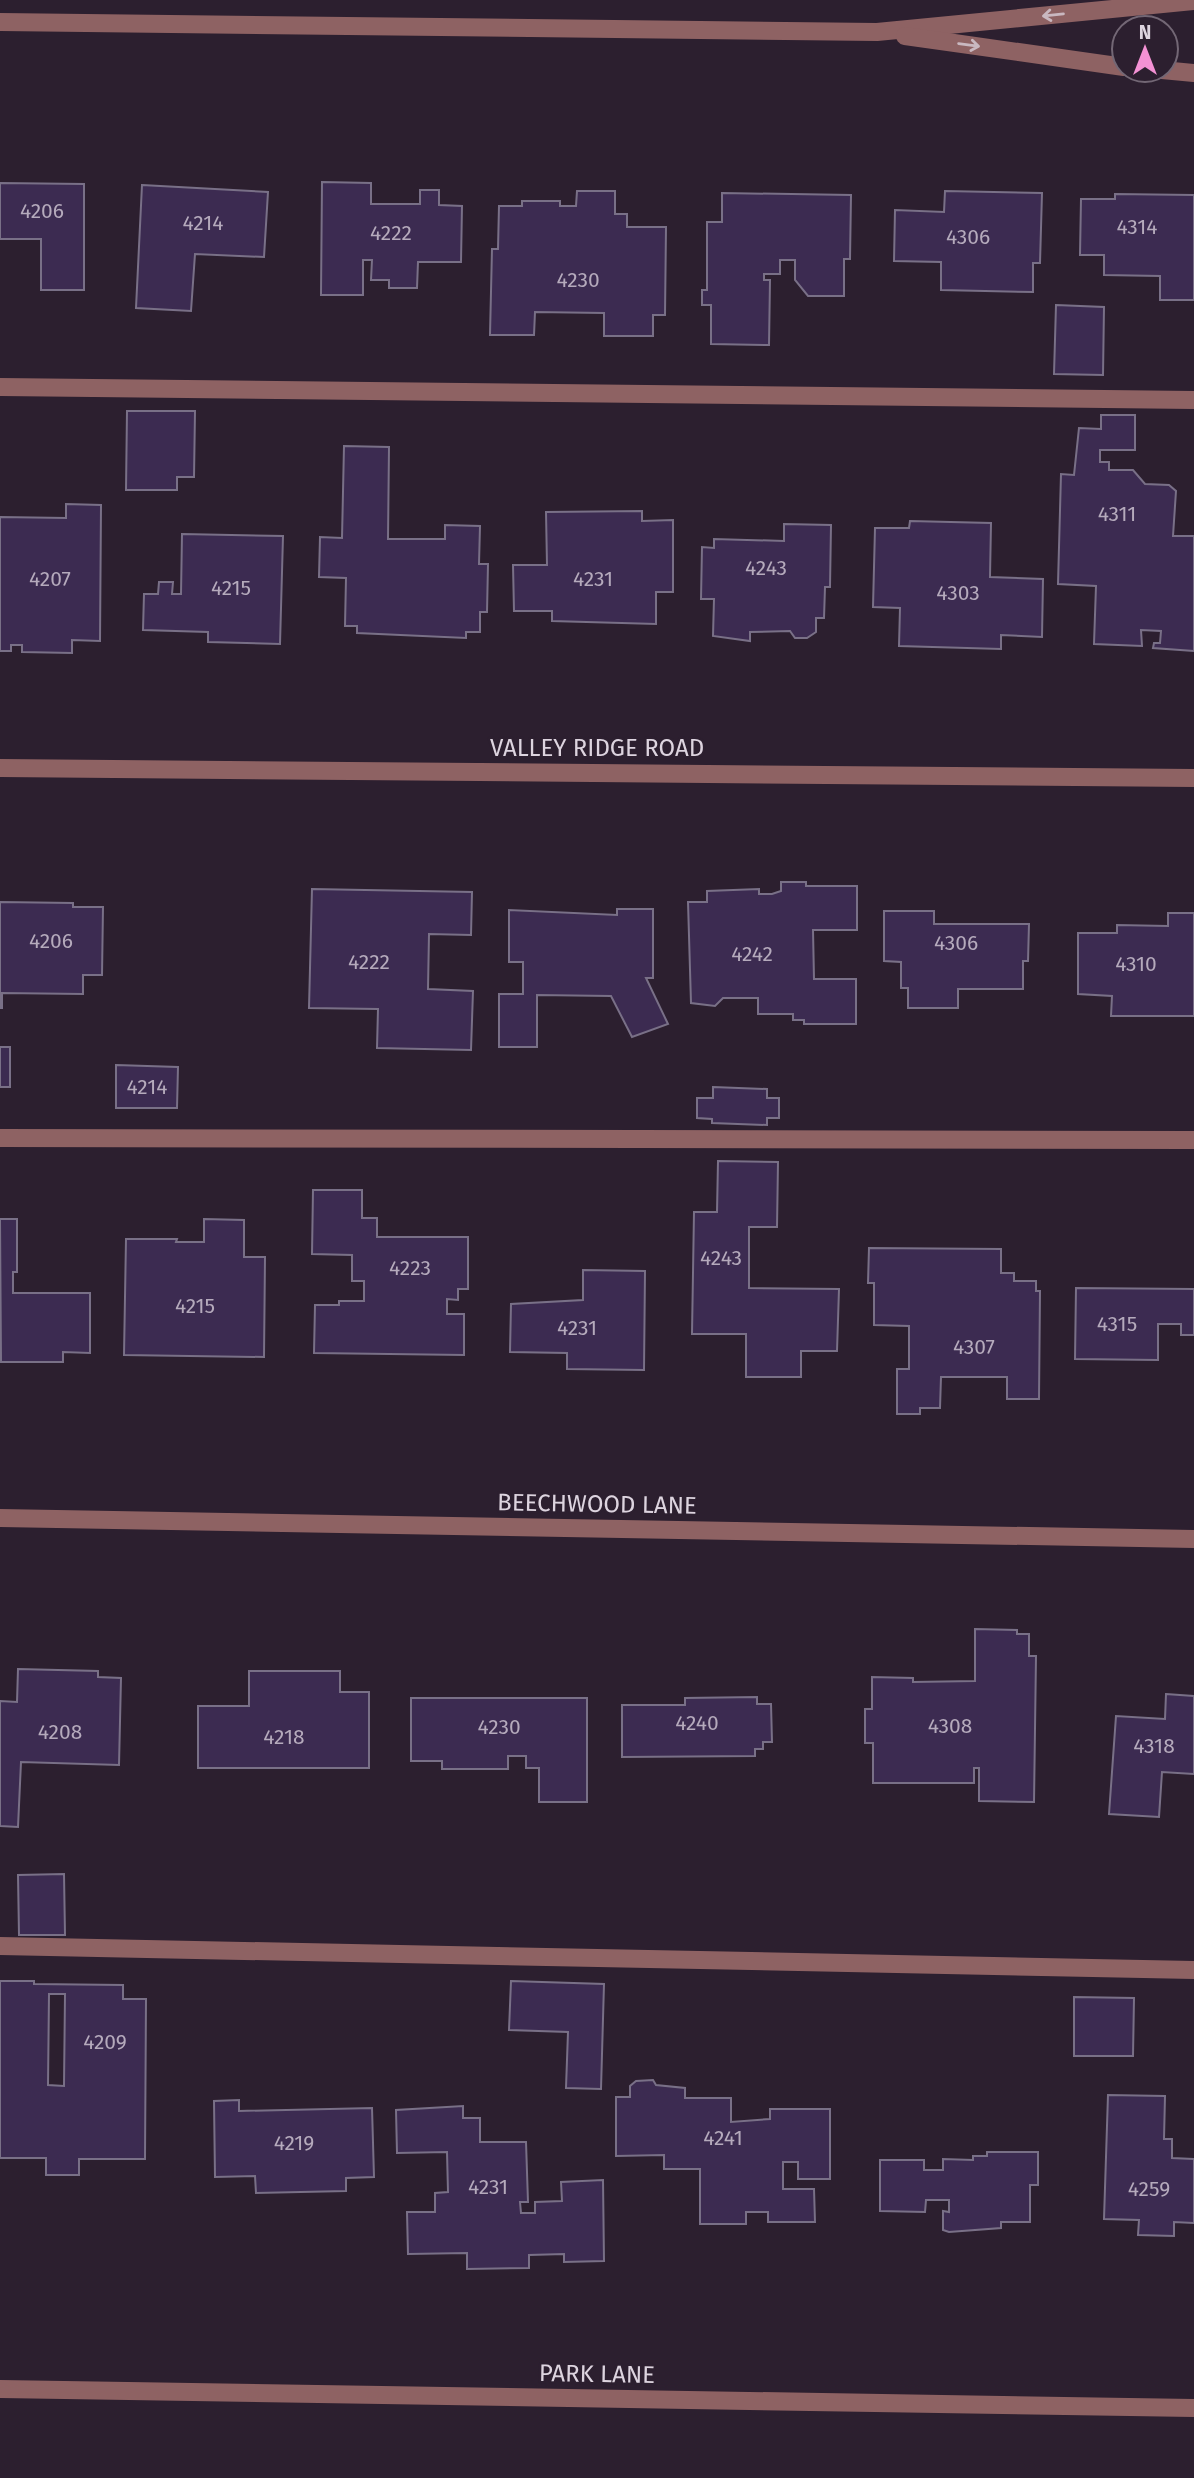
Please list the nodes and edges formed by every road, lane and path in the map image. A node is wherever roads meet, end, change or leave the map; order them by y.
1 (1194, 1) edge
2 (0, 22) edge
3 (877, 32) junction
4 (1110, 65) edge
5 (0, 387) edge
6 (1194, 400) edge
7 (0, 768) edge
8 (1194, 778) edge
9 (0, 1138) edge
10 (1194, 1140) edge
11 (0, 1518) edge
12 (1194, 1539) edge
13 (0, 1946) edge
14 (1194, 1970) edge
15 (0, 2389) edge
16 (1194, 2408) edge

1 -> 3 street
2 - 3 street
3 -> 4 street
5 - 6 street
7 - 8 street, VALLEY RIDGE ROAD
9 - 10 street
11 - 12 street, BEECHWOOD LANE
13 - 14 street
15 - 16 street, PARK LANE

